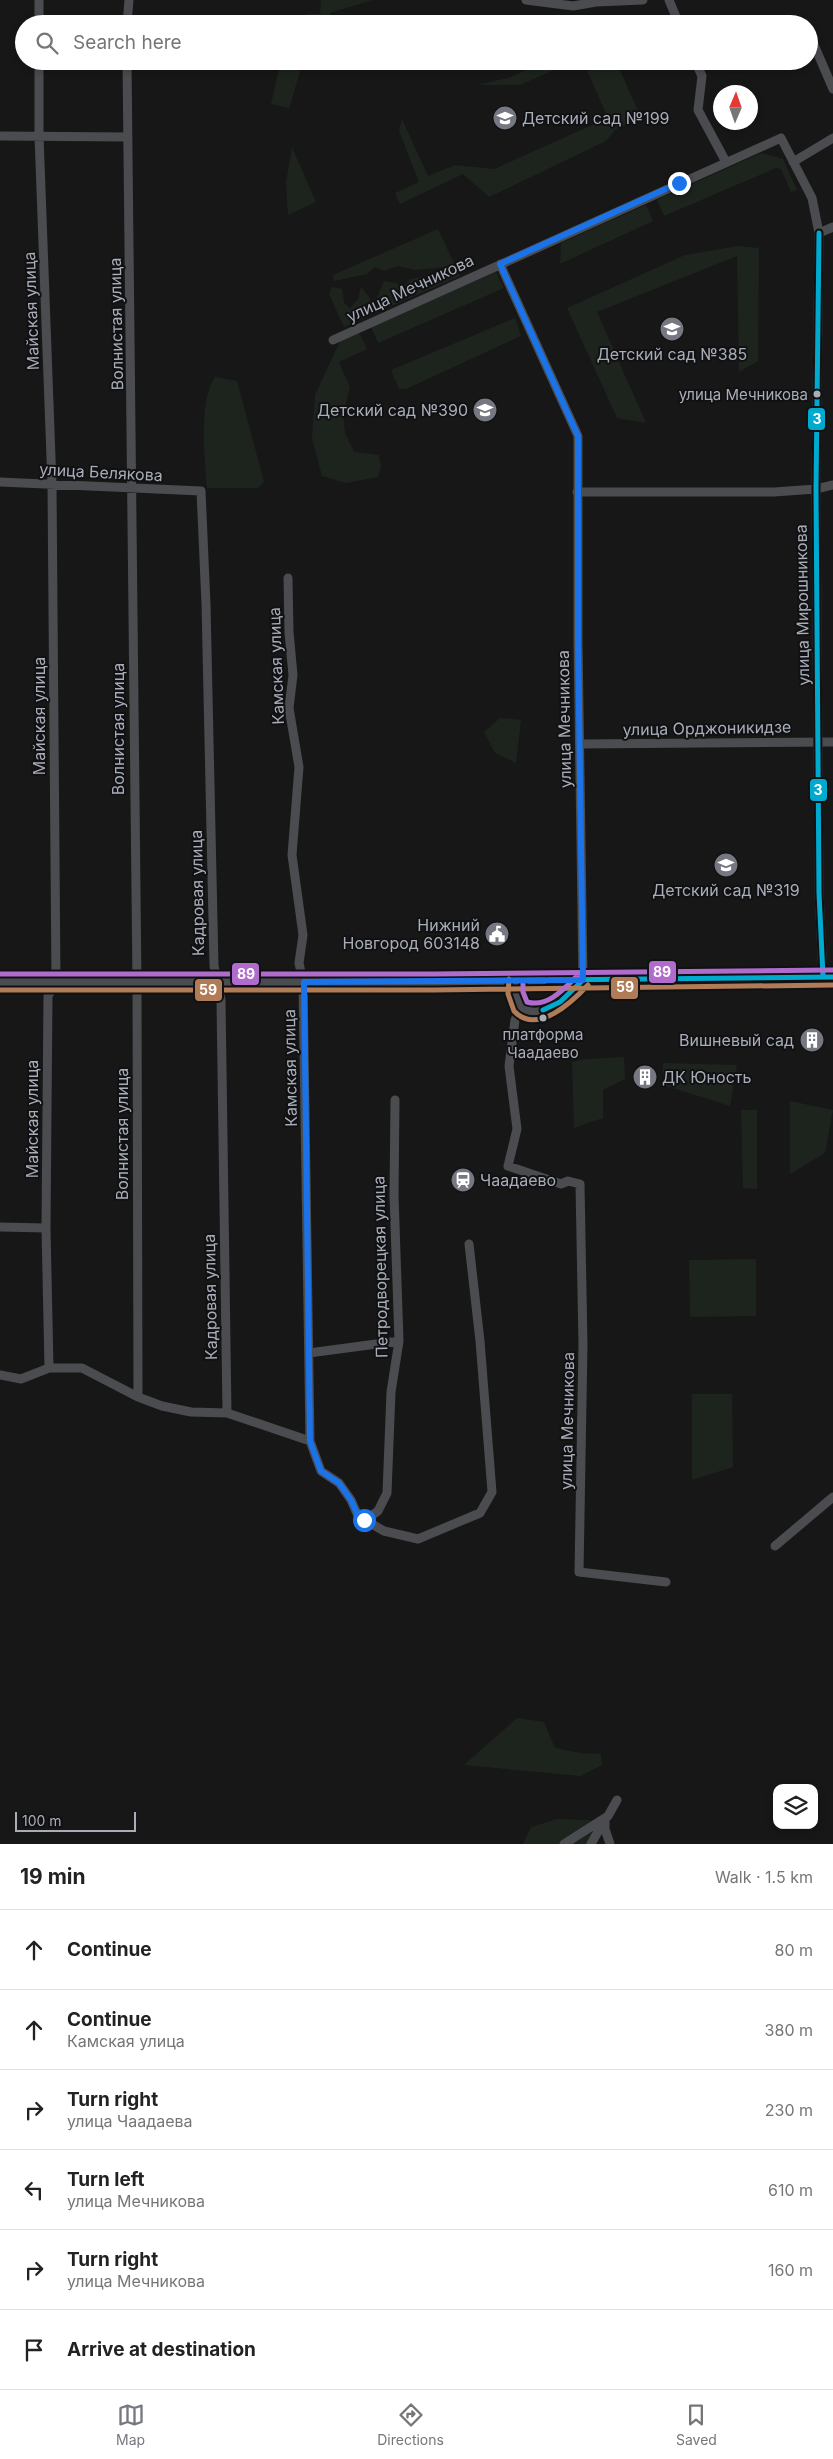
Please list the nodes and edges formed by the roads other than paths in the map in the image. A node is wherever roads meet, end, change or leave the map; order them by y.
1 (39, 0) edge
2 (129, 0) edge
3 (526, 0) edge
4 (643, 0) edge
5 (669, 0) edge
6 (39, 15) edge
7 (128, 15) edge
8 (675, 15) edge
9 (818, 54) edge
10 (39, 70) edge
11 (127, 70) edge
12 (699, 70) edge
13 (833, 89) edge
14 (0, 136) edge
15 (39, 136) junction
16 (128, 137) junction
17 (833, 138) edge
18 (726, 162) junction
19 (793, 162) junction
20 (833, 227) edge
21 (819, 233) junction
22 (500, 264) junction
23 (333, 340) dead end
24 (0, 482) edge
25 (52, 484) junction
26 (833, 485) edge
27 (132, 489) junction
28 (816, 489) junction
29 (201, 491) joint
30 (578, 492) junction
31 (288, 578) dead end
32 (819, 742) junction
33 (833, 742) edge
34 (580, 744) junction
35 (823, 976) junction
36 (833, 977) edge
37 (516, 980) junction
38 (583, 980) junction
39 (0, 982) edge
40 (56, 982) junction
41 (304, 982) junction
42 (137, 983) junction
43 (218, 984) junction
44 (521, 1008) junction
45 (395, 1100) dead end
46 (0, 1227) edge
47 (46, 1228) junction
48 (469, 1244) dead end
49 (399, 1341) junction
50 (309, 1353) junction
51 (49, 1368) junction
52 (0, 1375) edge
53 (138, 1397) junction
54 (227, 1413) junction
55 (310, 1441) junction
56 (833, 1497) edge
57 (364, 1520) junction
58 (775, 1546) dead end
59 (666, 1582) dead end
60 (617, 1800) dead end
61 (605, 1818) junction
62 (564, 1844) edge
63 (591, 1844) edge
64 (610, 1844) edge

1 - 6 street
2 - 7 street
3 - 4 street
5 - 8 street
9 - 13 street
10 - 15 street, Майская улица
11 - 16 street, Волнистая улица
12 - 18 street
14 - 15 street
15 - 16 street
15 - 25 street, Майская улица
16 - 27 street, Волнистая улица
17 - 19 street
18 - 19 street, улица Мечникова
18 - 22 street, улица Мечникова
19 - 21 street, улица Мечникова
20 - 21 street
21 - 28 street, улица Мирошникова
22 - 23 street, улица Мечникова
22 - 30 street, улица Мечникова
24 - 25 street, улица Белякова
25 - 27 street, улица Белякова
25 - 40 street, Майская улица
26 - 28 street
27 - 29 street, улица Белякова
27 - 42 street, Волнистая улица
28 - 30 street
28 - 32 street, улица Мирошникова
29 - 43 street, Кадровая улица
30 - 34 street, улица Мечникова
31 - 41 street, Камская улица
32 - 33 street, улица Орджоникидзе
32 - 34 street, улица Орджоникидзе
32 - 35 street, улица Мирошникова
34 - 38 street, улица Мечникова
35 - 36 street
35 - 38 street
37 - 38 street
37 - 41 street
37 - 44 street
38 - 44 street
39 - 40 street
40 - 42 street
40 - 47 street, Майская улица
41 - 43 street
41 - 50 street, Камская улица
42 - 43 street
42 - 53 street, Волнистая улица
43 - 54 street, Кадровая улица
44 - 59 street, улица Мечникова
45 - 49 street, Петродворецкая улица
46 - 47 street
47 - 51 street, Майская улица
48 - 57 street
49 - 50 street
49 - 57 street, Петродворецкая улица
50 - 55 street, Камская улица
51 - 52 street
51 - 53 street
53 - 54 street
54 - 55 street
55 - 57 street, Камская улица
56 - 58 street
60 - 61 street
61 - 62 street
61 - 63 street
61 - 64 street

